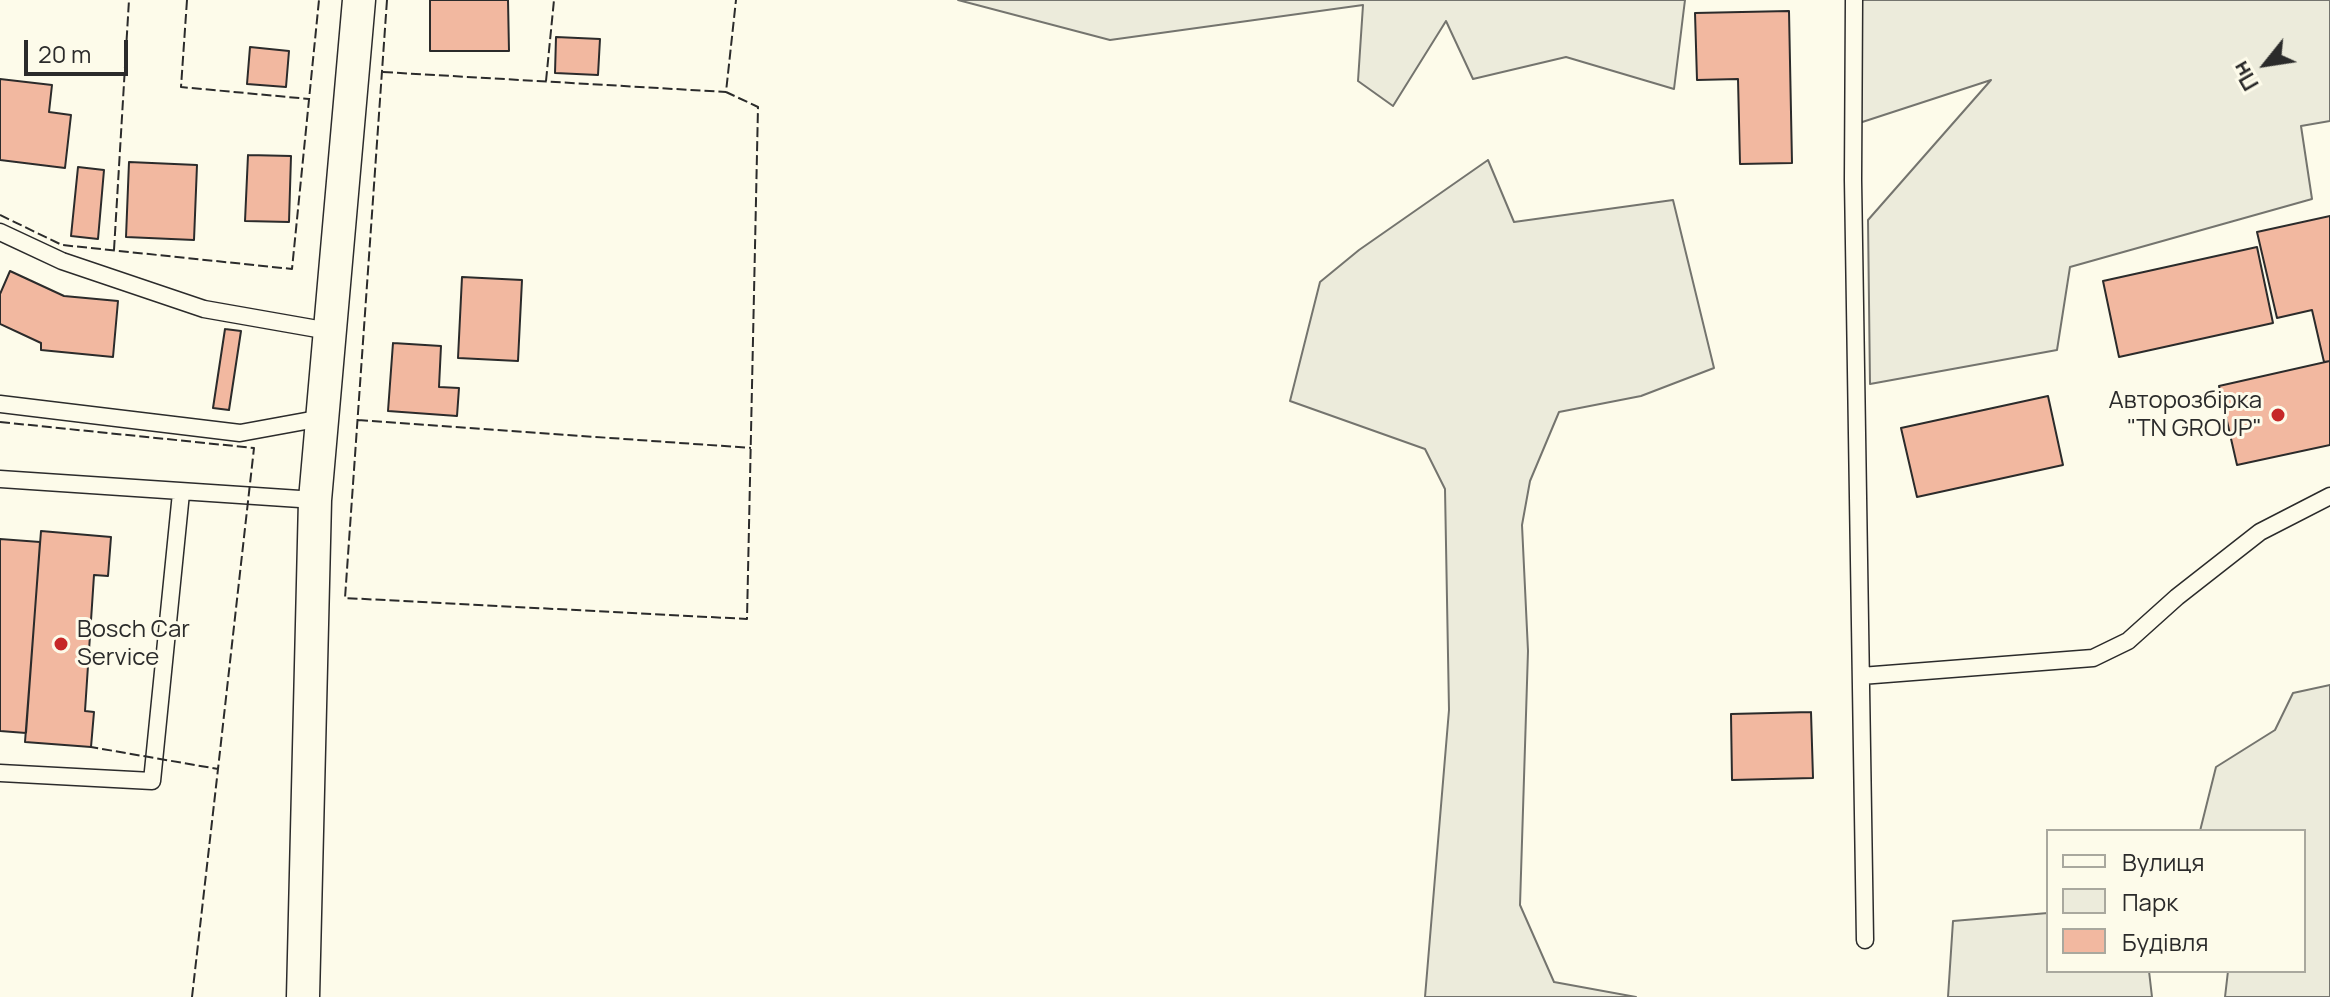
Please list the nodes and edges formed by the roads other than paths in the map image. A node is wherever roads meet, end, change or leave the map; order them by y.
1 (359, 0) edge
2 (1854, 0) edge
3 (0, 232) edge
4 (329, 331) junction
5 (0, 404) edge
6 (322, 418) junction
7 (0, 479) edge
8 (181, 493) junction
9 (2330, 496) edge
10 (315, 500) junction
11 (1861, 676) junction
12 (0, 773) edge
13 (1865, 940) dead end
14 (303, 997) edge

1 - 4 street
2 - 11 lane
3 - 4 lane
4 - 6 street
5 - 6 lane
6 - 10 street
7 - 8 lane
8 - 10 lane
8 - 12 lane
9 - 11 lane
10 - 14 street
11 - 13 lane

